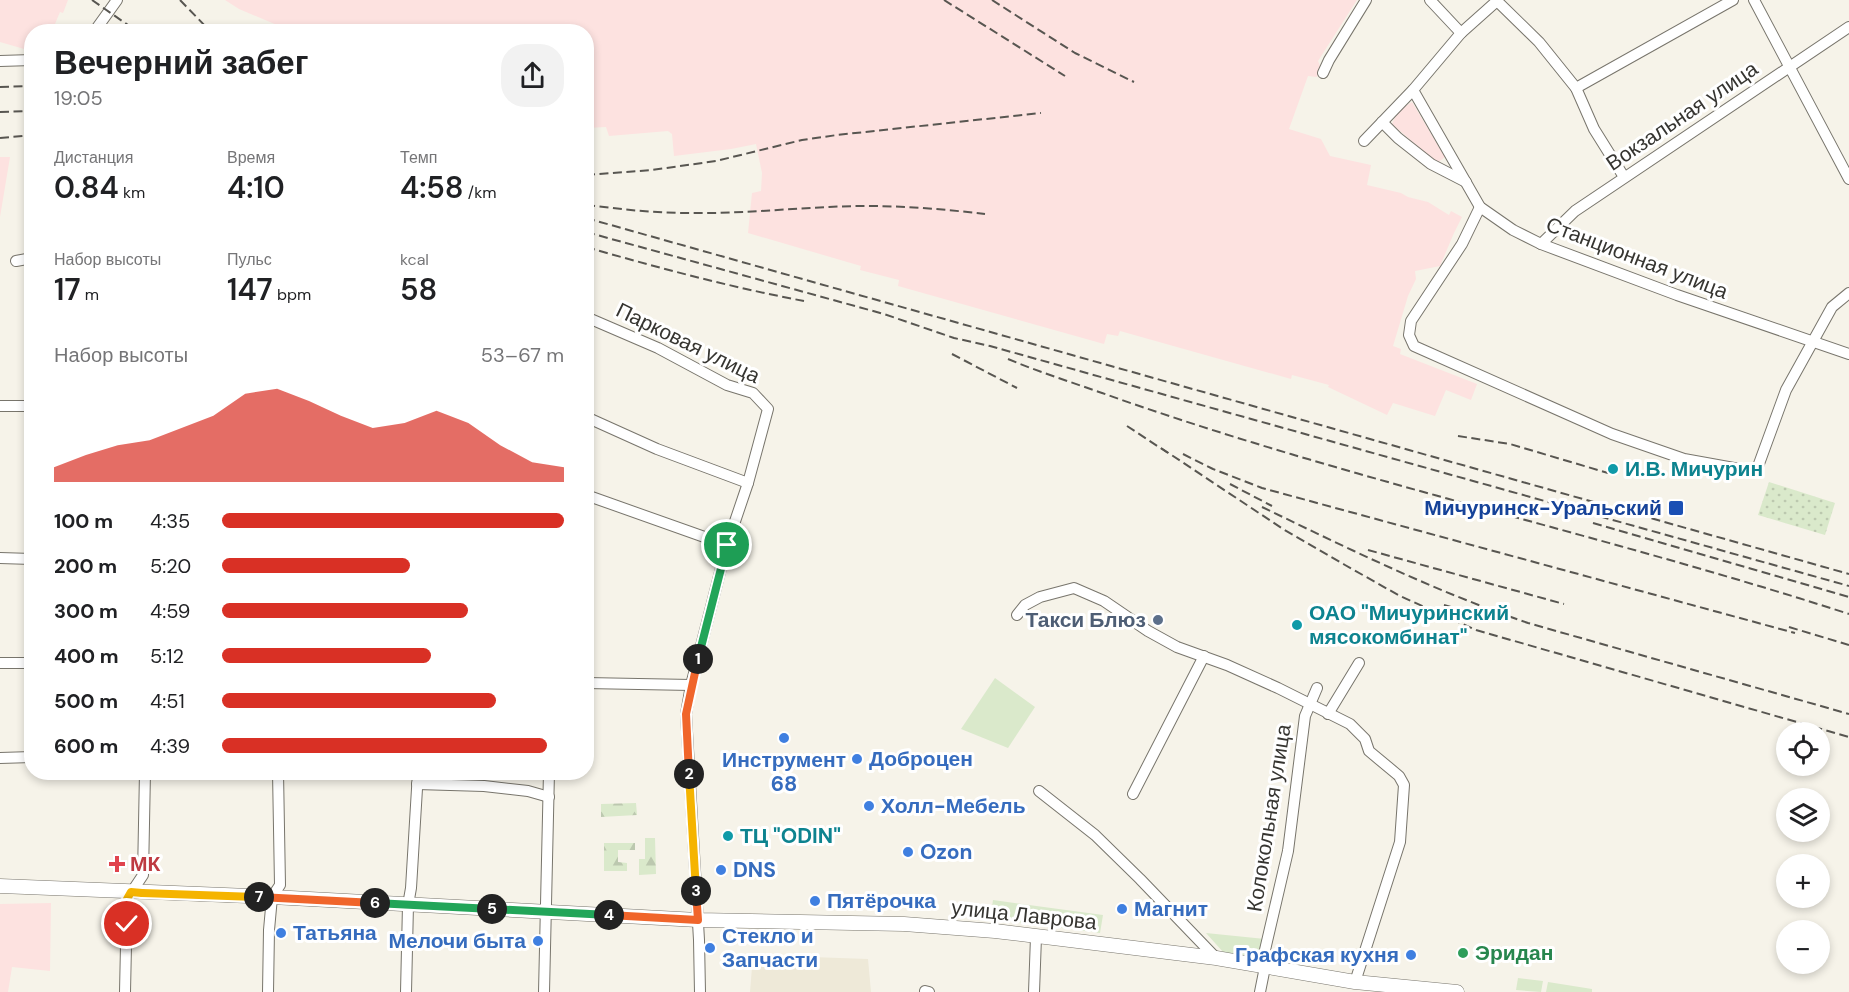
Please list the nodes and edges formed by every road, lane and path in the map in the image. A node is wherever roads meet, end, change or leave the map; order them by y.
1 (117, 0) edge
2 (1366, 0) edge
3 (1430, 0) edge
4 (1497, 0) edge
5 (1733, 0) edge
6 (1754, 0) edge
7 (100, 24) edge
8 (1849, 27) edge
9 (1461, 33) junction
10 (24, 60) edge
11 (0, 61) edge
12 (1790, 67) junction
13 (1323, 73) dead end
14 (1576, 88) junction
15 (1413, 90) junction
16 (1382, 122) junction
17 (1364, 141) dead end
18 (1624, 177) junction
19 (1849, 178) edge
20 (1466, 182) junction
21 (1480, 207) junction
22 (1541, 244) junction
23 (24, 260) edge
24 (16, 261) dead end
25 (1849, 293) edge
26 (594, 320) edge
27 (1812, 341) junction
28 (1849, 354) edge
29 (0, 406) edge
30 (24, 406) edge
31 (594, 421) edge
32 (748, 483) junction
33 (594, 498) edge
34 (727, 545) junction
35 (0, 558) edge
36 (24, 559) edge
37 (1017, 615) dead end
38 (1204, 657) junction
39 (0, 663) edge
40 (24, 663) edge
41 (1359, 663) dead end
42 (594, 683) edge
43 (691, 685) junction
44 (1317, 688) dead end
45 (1309, 705) junction
46 (1328, 714) junction
47 (24, 757) edge
48 (0, 758) edge
49 (145, 780) edge
50 (278, 780) edge
51 (417, 780) edge
52 (549, 780) edge
53 (417, 784) junction
54 (1039, 791) dead end
55 (1133, 794) dead end
56 (549, 797) junction
57 (0, 886) edge
58 (131, 892) junction
59 (272, 897) junction
60 (408, 905) junction
61 (545, 912) junction
62 (698, 920) junction
63 (1036, 937) junction
64 (1216, 958) junction
65 (1265, 967) junction
66 (1355, 982) junction
67 (125, 992) edge
68 (268, 992) edge
69 (406, 992) edge
70 (544, 992) edge
71 (700, 992) edge
72 (1034, 992) edge
73 (1260, 992) edge
74 (1457, 992) edge

1 - 7 street
2 - 13 street
3 - 9 street
4 - 9 street
4 - 14 street
5 - 14 street
6 - 12 street
8 - 12 street, Вокзальная улица
9 - 15 street
10 - 11 street
12 - 18 street, Вокзальная улица
12 - 19 street
14 - 18 street
15 - 16 street
15 - 20 street, Станционная улица
16 - 17 street
16 - 20 street
18 - 22 street, Вокзальная улица
20 - 21 street, Станционная улица
21 - 22 street, Станционная улица
21 - 27 street
22 - 27 street, Станционная улица
23 - 24 street
25 - 27 street
26 - 32 street, Парковая улица
27 - 28 street, Станционная улица
29 - 30 street
31 - 32 street
32 - 34 street
33 - 34 street
34 - 43 street
35 - 36 street
37 - 38 street
38 - 45 street
38 - 55 street
39 - 40 street
41 - 46 street
42 - 43 street
43 - 62 street
44 - 45 street, Колокольная улица
45 - 46 street
45 - 65 street, Колокольная улица
46 - 66 street
47 - 48 street
49 - 58 street
50 - 59 street
51 - 53 street
52 - 56 street
53 - 56 street
53 - 60 street
54 - 64 street
56 - 61 street
57 - 58 main road, улица Лаврова
58 - 59 main road, улица Лаврова
58 - 67 street
59 - 60 main road, улица Лаврова
59 - 68 street
60 - 61 main road, улица Лаврова
60 - 69 street
61 - 62 main road, улица Лаврова
61 - 70 street
62 - 63 main road, улица Лаврова
62 - 71 street
63 - 64 main road, улица Лаврова
63 - 72 street
64 - 65 main road, улица Лаврова
65 - 66 main road, улица Лаврова
65 - 73 street, Колокольная улица
66 - 74 main road, улица Лаврова

